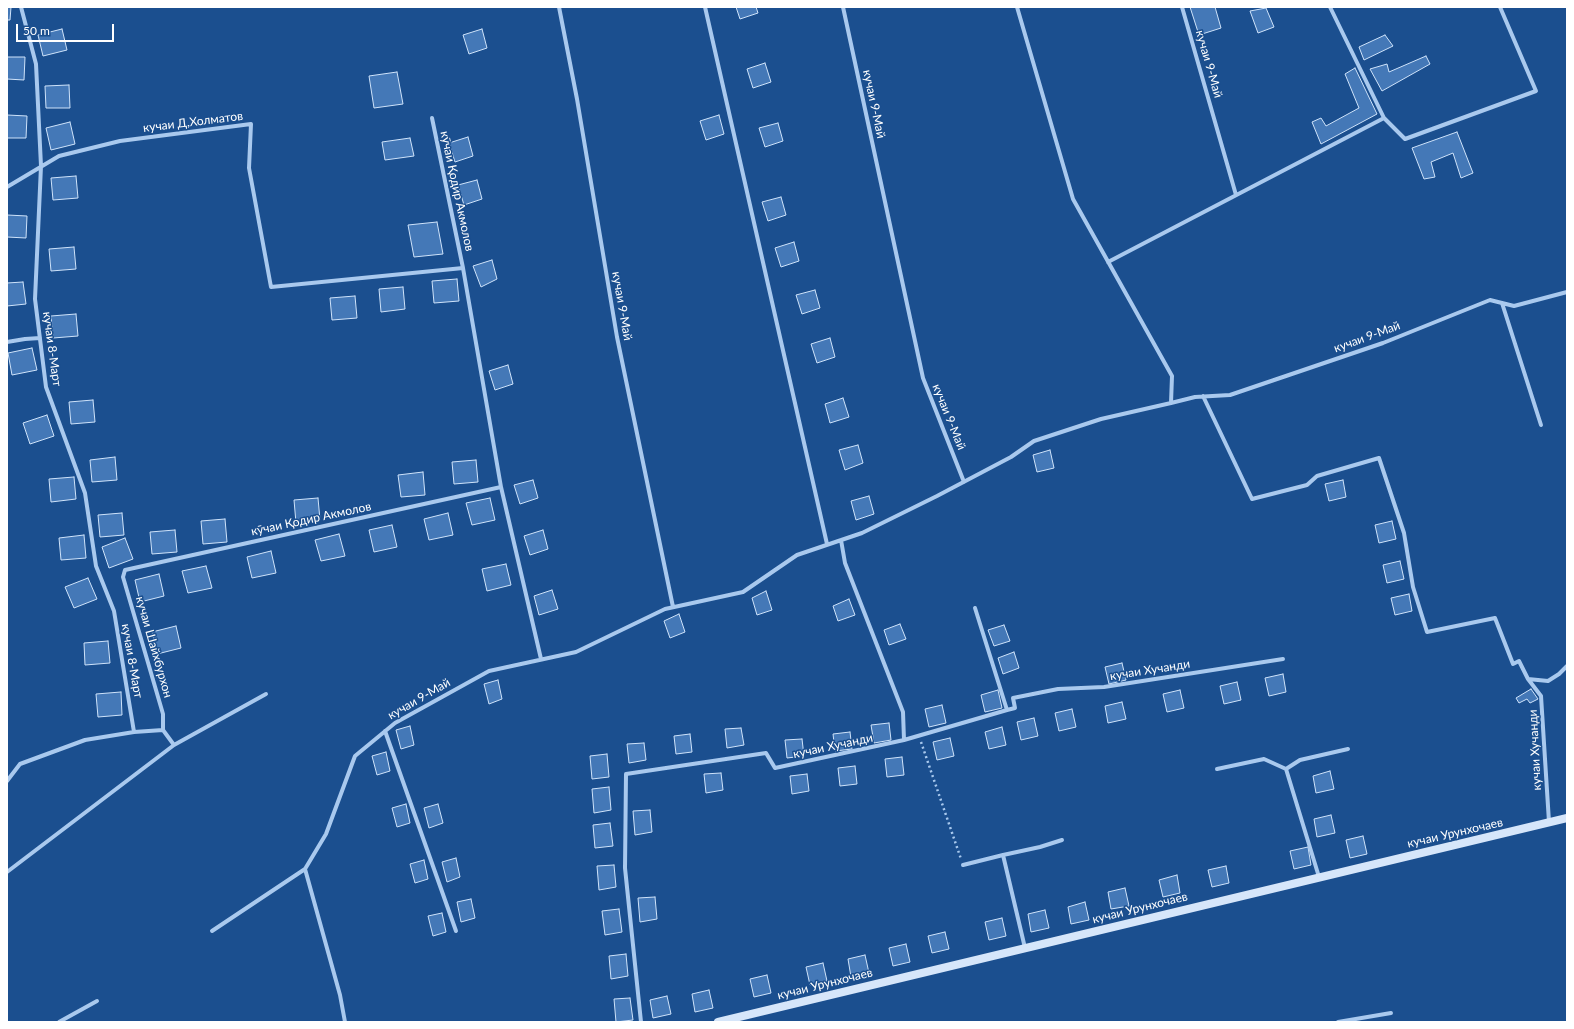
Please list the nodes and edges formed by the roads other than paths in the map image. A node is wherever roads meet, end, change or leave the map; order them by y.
1 (21, 7) edge
2 (559, 7) edge
3 (705, 7) edge
4 (843, 7) edge
5 (1017, 7) edge
6 (1182, 7) edge
7 (1330, 7) edge
8 (1500, 7) edge
9 (432, 118) dead end
10 (1384, 118) junction
11 (41, 166) junction
12 (7, 187) edge
13 (1236, 195) junction
14 (1108, 262) junction
15 (463, 268) junction
16 (271, 287) joint
17 (1567, 292) edge
18 (1502, 303) junction
19 (40, 338) junction
20 (7, 342) edge
21 (1203, 396) junction
22 (1171, 403) junction
23 (1541, 425) dead end
24 (964, 482) junction
25 (501, 487) junction
26 (841, 540) junction
27 (827, 544) junction
28 (125, 570) joint
29 (673, 607) junction
30 (975, 608) dead end
31 (541, 659) junction
32 (1284, 659) dead end
33 (1567, 666) edge
34 (1528, 679) junction
35 (266, 694) dead end
36 (1007, 710) junction
37 (162, 730) junction
38 (385, 731) junction
39 (134, 732) junction
40 (904, 740) junction
41 (174, 745) junction
42 (1348, 750) dead end
43 (1217, 769) dead end
44 (1286, 769) junction
45 (7, 781) edge
46 (1567, 818) edge
47 (1549, 822) junction
48 (1062, 840) dead end
49 (1003, 856) junction
50 (963, 865) road end
51 (305, 870) junction
52 (7, 872) edge
53 (1319, 878) junction
54 (212, 931) dead end
55 (456, 931) dead end
56 (1025, 948) junction
57 (97, 1001) dead end
58 (1391, 1013) dead end
59 (60, 1022) edge
60 (345, 1022) edge
61 (641, 1022) edge
62 (718, 1022) edge
63 (1338, 1022) edge

1 - 11 street, кучаи 8-Март
2 - 29 street, кучаи 9-Май
3 - 27 street
4 - 24 street, кучаи 9-Май
5 - 14 street
6 - 13 street, кучаи 9-Май
7 - 10 street
8 - 10 street
9 - 15 street, кӯчаи Қодир Акмолов
10 - 13 street
11 - 12 street, кучаи Д,Холматов
11 - 16 street, кучаи Д,Холматов
11 - 19 street, кучаи 8-Март
13 - 14 street
14 - 22 street
15 - 16 street, кӯчаи Қодир Акмолов
15 - 25 street, кӯчаи Қодир Акмолов
17 - 18 street, кучаи 9-Май
18 - 21 street, кучаи 9-Май
18 - 23 street
19 - 20 street
19 - 39 street, кучаи 8-Март
21 - 22 street, кучаи 9-Май
21 - 34 street, кучаи Хучанди
22 - 24 street, кучаи 9-Май
24 - 26 street, кучаи 9-Май
25 - 28 street, кӯчаи Қодир Акмолов
25 - 31 street, кӯчаи Қодир Акмолов
26 - 27 street, кучаи 9-Май
26 - 40 street
27 - 29 street, кучаи 9-Май
28 - 37 street, кучаи Шайхбурхон
29 - 31 street, кучаи 9-Май
30 - 36 street
31 - 38 street, кучаи 9-Май
32 - 36 street, кучаи Хучанди
33 - 34 street
34 - 47 street, кучаи Хучанди
35 - 41 street
36 - 40 street, кучаи Хучанди
37 - 39 street
37 - 41 street
38 - 51 street, кучаи 9-Май
38 - 55 street
39 - 45 street
40 - 61 street, кучаи Хучанди
41 - 52 street
42 - 44 street
43 - 44 street
44 - 53 street
46 - 47 street, кучаи Урунхочаев
47 - 53 street, кучаи Урунхочаев
48 - 49 street
49 - 50 street
49 - 56 street
51 - 54 street
51 - 60 street
53 - 56 street, кучаи Урунхочаев
56 - 62 street, кучаи Урунхочаев
57 - 59 street
58 - 63 street

